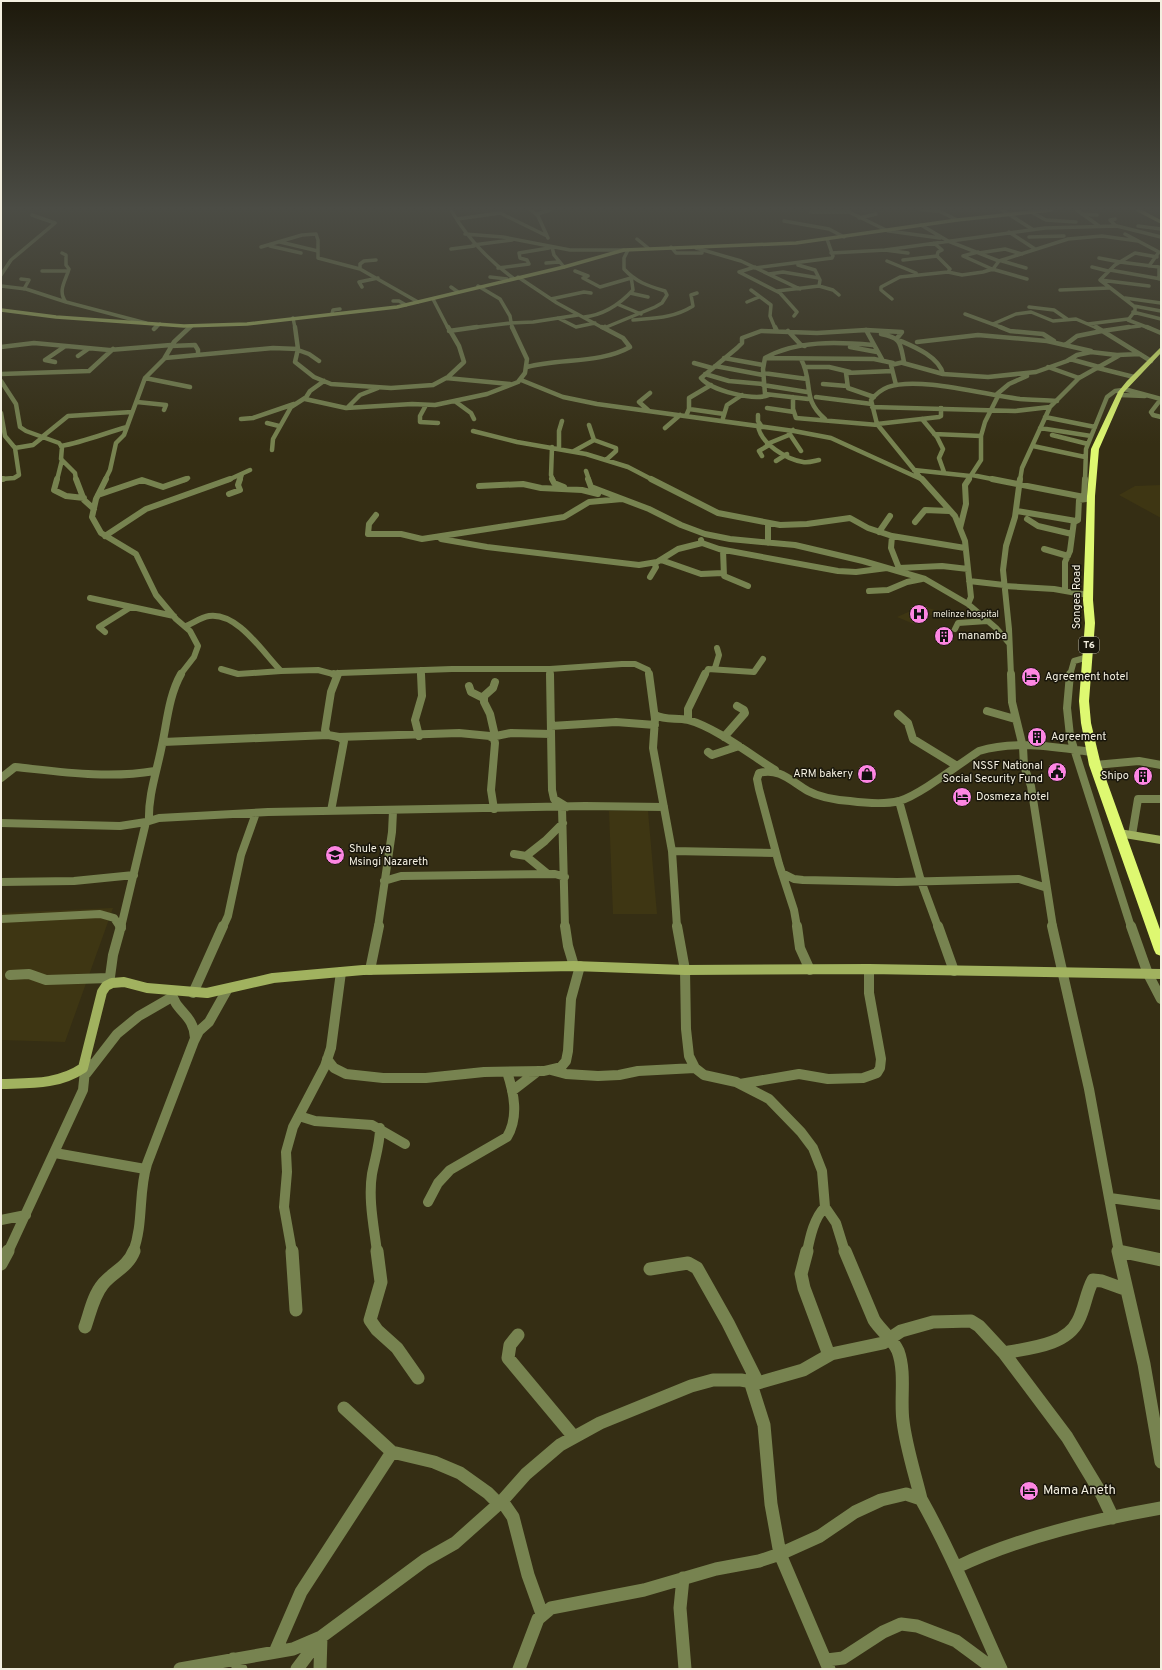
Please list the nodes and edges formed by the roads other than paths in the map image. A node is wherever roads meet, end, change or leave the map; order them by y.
1 (16, 288) edge
2 (63, 288) edge
3 (395, 288) edge
4 (453, 288) edge
5 (472, 288) edge
6 (481, 288) edge
7 (534, 288) edge
8 (633, 288) edge
9 (655, 288) edge
10 (767, 288) edge
11 (772, 288) edge
12 (807, 288) edge
13 (826, 288) edge
14 (881, 288) edge
15 (1109, 288) joint
16 (24, 289) joint
17 (800, 289) joint
18 (750, 290) dead end
19 (1060, 290) dead end
20 (52, 291) dead end
21 (777, 291) junction
22 (458, 292) junction
23 (591, 293) dead end
24 (630, 293) junction
25 (697, 293) dead end
26 (44, 295) junction
27 (839, 295) dead end
28 (1150, 295) dead end
29 (626, 297) junction
30 (648, 297) dead end
31 (759, 297) junction
32 (1124, 297) junction
33 (432, 299) junction
34 (551, 299) junction
35 (618, 299) dead end
36 (892, 299) dead end
37 (393, 301) dead end
38 (766, 301) junction
39 (1150, 301) junction
40 (66, 302) junction
41 (418, 302) junction
42 (747, 302) dead end
43 (1161, 303) edge
44 (617, 304) junction
45 (406, 305) junction
46 (1134, 306) junction
47 (340, 309) dead end
48 (1019, 310) dead end
49 (1, 311) edge
50 (1065, 311) dead end
51 (1161, 311) edge
52 (1058, 312) junction
53 (1134, 312) junction
54 (691, 313) dead end
55 (330, 314) junction
56 (641, 314) junction
57 (682, 314) junction
58 (965, 314) dead end
59 (578, 315) junction
60 (794, 316) dead end
61 (293, 318) junction
62 (558, 318) junction
63 (583, 318) junction
64 (1067, 319) junction
65 (1128, 319) junction
66 (1161, 319) edge
67 (588, 320) junction
68 (329, 321) dead end
69 (624, 321) junction
70 (146, 323) junction
71 (511, 323) junction
72 (595, 323) junction
73 (160, 324) junction
74 (578, 324) dead end
75 (1088, 324) junction
76 (995, 325) junction
77 (192, 326) junction
78 (1141, 326) junction
79 (604, 328) junction
80 (154, 329) dead end
81 (777, 330) junction
82 (449, 331) junction
83 (788, 331) junction
84 (866, 331) junction
85 (1102, 331) junction
86 (1161, 333) edge
87 (994, 336) junction
88 (899, 339) junction
89 (917, 342) dead end
90 (1066, 343) junction
91 (872, 345) junction
92 (1, 346) edge
93 (807, 346) junction
94 (64, 347) junction
95 (850, 347) dead end
96 (88, 349) junction
97 (113, 349) junction
98 (298, 349) junction
99 (1161, 349) edge
100 (169, 350) junction
101 (1096, 351) junction
102 (877, 352) junction
103 (1140, 354) junction
104 (198, 355) junction
105 (288, 355) dead end
106 (1120, 355) junction
107 (78, 356) dead end
108 (724, 358) junction
109 (765, 358) junction
110 (801, 359) junction
111 (1070, 359) junction
112 (825, 360) junction
113 (1151, 360) junction
114 (296, 361) junction
115 (319, 361) dead end
116 (884, 361) junction
117 (56, 362) dead end
118 (694, 363) dead end
119 (893, 363) junction
120 (903, 363) junction
121 (763, 365) junction
122 (527, 367) junction
123 (713, 367) junction
124 (806, 367) junction
125 (1048, 367) junction
126 (1098, 367) junction
127 (892, 371) junction
128 (850, 372) junction
129 (1033, 372) junction
130 (1, 374) edge
131 (705, 374) junction
132 (763, 374) junction
133 (943, 374) junction
134 (1134, 377) junction
135 (145, 378) junction
136 (446, 378) junction
137 (1079, 378) junction
138 (807, 379) junction
139 (522, 380) junction
140 (1, 381) edge
141 (324, 381) junction
142 (513, 384) junction
143 (823, 384) dead end
144 (711, 385) junction
145 (763, 385) junction
146 (896, 385) junction
147 (190, 387) dead end
148 (383, 387) junction
149 (848, 387) junction
150 (1122, 391) junction
151 (807, 392) junction
152 (650, 393) dead end
153 (826, 394) dead end
154 (998, 394) junction
155 (742, 395) junction
156 (769, 395) junction
157 (848, 395) junction
158 (1149, 395) junction
159 (793, 397) junction
160 (816, 397) dead end
161 (874, 397) junction
162 (304, 398) junction
163 (808, 399) junction
164 (1161, 399) edge
165 (847, 401) junction
166 (1057, 401) junction
167 (137, 402) junction
168 (456, 402) junction
169 (294, 404) junction
170 (426, 405) junction
171 (872, 405) junction
172 (461, 406) junction
173 (1050, 407) junction
174 (347, 408) junction
175 (767, 408) dead end
176 (941, 408) junction
177 (690, 409) junction
178 (164, 410) dead end
179 (648, 410) junction
180 (990, 410) junction
181 (432, 411) dead end
182 (132, 412) junction
183 (794, 412) junction
184 (1, 413) edge
185 (724, 414) junction
186 (758, 415) dead end
187 (683, 416) junction
188 (1161, 417) edge
189 (1045, 418) junction
190 (241, 419) dead end
191 (474, 419) dead end
192 (825, 419) junction
193 (922, 419) junction
194 (562, 421) dead end
195 (722, 421) junction
196 (267, 423) dead end
197 (438, 423) dead end
198 (878, 424) junction
199 (1, 425) edge
200 (589, 425) dead end
201 (279, 426) junction
202 (760, 426) junction
203 (126, 427) junction
204 (1095, 427) junction
205 (665, 428) dead end
206 (1040, 428) junction
207 (473, 431) dead end
208 (791, 433) junction
209 (934, 434) junction
210 (981, 436) junction
211 (1052, 436) dead end
212 (1091, 436) junction
213 (43, 437) junction
214 (594, 440) junction
215 (1088, 444) junction
216 (768, 445) junction
217 (61, 446) junction
218 (1033, 446) junction
219 (552, 447) junction
220 (15, 448) junction
221 (559, 448) junction
222 (272, 450) dead end
223 (574, 451) junction
224 (801, 451) dead end
225 (787, 454) junction
226 (762, 456) dead end
227 (1085, 457) junction
228 (62, 460) junction
229 (606, 460) junction
230 (819, 460) dead end
231 (776, 461) dead end
232 (250, 470) dead end
233 (914, 470) junction
234 (586, 471) dead end
235 (944, 472) junction
236 (242, 474) junction
237 (971, 476) junction
238 (188, 478) dead end
239 (1, 479) edge
240 (922, 479) junction
241 (1020, 484) junction
242 (479, 486) dead end
243 (567, 488) junction
244 (229, 494) dead end
245 (98, 495) junction
246 (84, 498) junction
247 (1086, 498) junction
248 (622, 499) junction
249 (94, 509) junction
250 (949, 510) junction
251 (1016, 511) junction
252 (376, 515) dead end
253 (890, 516) dead end
254 (1027, 519) dead end
255 (1074, 520) junction
256 (915, 522) dead end
257 (768, 523) junction
258 (960, 528) junction
259 (879, 532) junction
260 (705, 534) junction
261 (1072, 534) junction
262 (105, 536) junction
263 (892, 536) junction
264 (435, 538) junction
265 (702, 543) junction
266 (768, 543) junction
267 (965, 548) junction
268 (1044, 549) dead end
269 (723, 550) junction
270 (1068, 556) junction
271 (661, 560) junction
272 (654, 563) junction
273 (889, 568) junction
274 (900, 569) junction
275 (968, 569) junction
276 (723, 573) junction
277 (650, 577) dead end
278 (922, 578) junction
279 (969, 582) junction
280 (748, 586) dead end
281 (1004, 586) junction
282 (869, 591) dead end
283 (1065, 591) junction
284 (1088, 595) junction
285 (90, 598) dead end
286 (968, 604) junction
287 (131, 608) junction
288 (174, 616) junction
289 (987, 620) junction
290 (186, 626) junction
291 (955, 629) dead end
292 (104, 632) dead end
293 (1009, 643) junction
294 (717, 648) dead end
295 (1088, 656) junction
296 (763, 659) dead end
297 (715, 668) junction
298 (222, 669) dead end
299 (550, 669) junction
300 (421, 670) junction
301 (281, 671) junction
302 (337, 675) junction
303 (495, 682) dead end
304 (469, 686) dead end
305 (483, 698) junction
306 (737, 706) dead end
307 (987, 710) dead end
308 (898, 714) dead end
309 (1015, 719) junction
310 (688, 720) junction
311 (655, 721) junction
312 (551, 730) junction
313 (328, 736) junction
314 (419, 736) junction
315 (493, 736) junction
316 (338, 737) junction
317 (724, 737) junction
318 (163, 742) junction
319 (739, 746) junction
320 (1023, 747) junction
321 (1074, 749) junction
322 (708, 752) dead end
323 (1091, 752) junction
324 (1095, 765) junction
325 (1161, 765) edge
326 (957, 766) junction
327 (155, 771) junction
328 (778, 772) junction
329 (1, 778) edge
330 (1161, 799) edge
331 (899, 800) junction
332 (664, 807) junction
333 (565, 808) junction
334 (494, 809) junction
335 (403, 810) junction
336 (331, 811) junction
337 (393, 811) junction
338 (256, 813) junction
339 (148, 821) junction
340 (563, 822) junction
341 (1, 824) edge
342 (392, 832) junction
343 (1119, 833) junction
344 (1132, 835) junction
345 (1161, 840) edge
346 (672, 852) junction
347 (776, 853) junction
348 (514, 854) dead end
349 (526, 856) junction
350 (385, 871) junction
351 (782, 873) junction
352 (548, 874) junction
353 (134, 875) junction
354 (398, 876) junction
355 (565, 877) junction
356 (384, 881) junction
357 (921, 881) junction
358 (1, 882) edge
359 (1044, 887) junction
360 (1, 919) edge
361 (121, 928) junction
362 (1161, 950) edge
363 (577, 966) junction
364 (370, 970) junction
365 (685, 970) junction
366 (810, 970) junction
367 (869, 970) junction
368 (954, 971) junction
369 (341, 972) junction
370 (1062, 972) junction
371 (1148, 974) junction
372 (1161, 974) edge
373 (10, 975) dead end
374 (109, 981) junction
375 (227, 990) junction
376 (193, 993) junction
377 (171, 994) junction
378 (1161, 999) edge
379 (195, 1038) junction
380 (327, 1059) junction
381 (86, 1060) junction
382 (695, 1068) junction
383 (550, 1070) junction
384 (539, 1071) junction
385 (507, 1072) junction
386 (86, 1074) junction
387 (1, 1084) edge
388 (739, 1084) junction
389 (512, 1091) junction
390 (299, 1116) junction
391 (380, 1128) junction
392 (405, 1144) dead end
393 (55, 1153) junction
394 (145, 1169) junction
395 (1110, 1198) junction
396 (428, 1202) dead end
397 (1161, 1205) edge
398 (825, 1207) junction
399 (26, 1215) junction
400 (1, 1220) edge
401 (1119, 1252) junction
402 (1161, 1260) edge
403 (1, 1264) edge
404 (650, 1269) dead end
405 (1127, 1290) junction
406 (296, 1310) dead end
407 (85, 1327) dead end
408 (518, 1335) dead end
409 (891, 1338) junction
410 (1004, 1353) junction
411 (829, 1355) junction
412 (418, 1378) dead end
413 (754, 1382) junction
414 (344, 1408) dead end
415 (574, 1437) junction
416 (392, 1452) junction
417 (1161, 1462) edge
418 (921, 1499) junction
419 (500, 1503) junction
420 (1161, 1508) edge
421 (1113, 1518) junction
422 (780, 1554) junction
423 (956, 1567) junction
424 (683, 1578) junction
425 (542, 1614) junction
426 (321, 1636) junction
427 (275, 1652) junction
428 (237, 1664) edge
429 (828, 1665) edge
430 (180, 1669) edge
431 (297, 1669) edge
432 (320, 1669) edge
433 (519, 1669) edge
434 (686, 1669) edge
435 (994, 1669) edge
436 (1001, 1669) edge

1 - 16 street
2 - 40 street
3 - 41 street
4 - 22 street
5 - 22 street
6 - 71 street
7 - 34 street
8 - 24 street
9 - 56 street
10 - 38 street
11 - 21 street
12 - 17 street
13 - 27 street
14 - 36 street
15 - 19 street
15 - 32 street
16 - 26 street
17 - 21 street
18 - 31 street
20 - 26 street
21 - 60 street
22 - 33 street
23 - 34 street
24 - 29 street
24 - 30 street
25 - 57 street
26 - 40 street
28 - 39 street
29 - 35 street
29 - 44 street
31 - 38 street
31 - 42 street
32 - 39 street
32 - 46 street
33 - 41 street
33 - 82 street
34 - 59 street
37 - 45 street
38 - 81 street
39 - 43 street
40 - 70 street
41 - 45 street
44 - 56 street
44 - 63 street
45 - 55 street
46 - 51 street
46 - 53 street
47 - 55 street
48 - 52 street
49 - 70 street
50 - 52 street
52 - 64 street
53 - 65 street
53 - 66 street
54 - 57 street
55 - 61 street
55 - 68 street
56 - 69 street
57 - 69 street
58 - 76 street
59 - 62 street
59 - 63 street
61 - 77 street
61 - 98 street
62 - 71 street
62 - 72 street
63 - 67 street
64 - 75 street
64 - 76 street
65 - 75 street
65 - 78 street
67 - 72 street
67 - 74 street
69 - 79 street
70 - 73 street
71 - 82 street
71 - 122 street
72 - 79 street
73 - 77 street
73 - 80 street
75 - 85 street
76 - 87 street
76 - 90 street
77 - 100 street
78 - 85 street
78 - 86 street
79 - 122 street
81 - 83 street
81 - 108 street
82 - 136 street
83 - 84 street
83 - 93 street
84 - 88 street
84 - 88 street
84 - 91 street
85 - 90 street
85 - 103 street
87 - 89 street
87 - 90 street
88 - 120 street
88 - 133 street
90 - 101 street
91 - 93 street
91 - 102 street
92 - 94 street
93 - 109 street
93 - 112 street
94 - 96 street
94 - 117 street
95 - 102 street
96 - 97 street
96 - 107 street
97 - 100 street
97 - 130 street
98 - 104 street
98 - 114 street
98 - 115 street
99 - 113 highway, Songea Road / T6
100 - 104 street
100 - 104 street
100 - 135 street
101 - 106 street
101 - 111 street
102 - 116 street
103 - 106 street
103 - 113 street
105 - 114 street
106 - 126 street
108 - 121 street
108 - 123 street
109 - 110 street
109 - 121 street
110 - 112 street
110 - 124 street
111 - 125 street
111 - 126 street
112 - 116 street
113 - 134 highway, Songea Road / T6
114 - 141 street
116 - 119 street
118 - 123 street
119 - 120 street
119 - 127 street
120 - 133 street
121 - 132 street
122 - 139 street
123 - 131 street
123 - 132 street
124 - 128 street
124 - 138 street
125 - 129 street
125 - 137 street
126 - 134 street
126 - 137 street
127 - 128 street
127 - 146 street
128 - 149 street
129 - 133 street
129 - 154 street
131 - 144 street
131 - 145 street
132 - 138 street
132 - 145 street
134 - 150 highway, Songea Road / T6
135 - 147 street
135 - 167 street
136 - 142 street
136 - 148 street
137 - 166 street
138 - 151 street
139 - 142 street
139 - 179 street
140 - 213 street
141 - 148 street
141 - 162 street
142 - 168 street
143 - 149 street
144 - 155 street
144 - 177 street
145 - 151 street
145 - 156 street
146 - 154 street
146 - 161 street
148 - 174 street
149 - 157 street
149 - 161 street
150 - 158 street
150 - 158 street
150 - 204 street
150 - 247 highway, Songea Road / T6
151 - 163 street
152 - 179 street
153 - 157 street
154 - 166 street
154 - 180 street
155 - 156 street
155 - 185 street
156 - 159 street
157 - 165 street
158 - 164 street
159 - 163 street
159 - 183 street
160 - 165 street
161 - 171 street
162 - 169 street
162 - 174 street
163 - 192 street
164 - 188 street
165 - 171 street
166 - 173 street
167 - 178 street
167 - 182 street
168 - 170 street
168 - 172 street
169 - 190 street
169 - 201 street
170 - 174 street
170 - 197 street
171 - 176 street
171 - 198 street
172 - 181 street
172 - 191 street
173 - 180 street
173 - 189 street
175 - 183 street
176 - 180 street
176 - 193 street
177 - 185 street
177 - 187 street
179 - 187 street
180 - 210 street
182 - 203 street
182 - 213 street
183 - 192 street
184 - 199 street
185 - 195 street
186 - 202 street
187 - 195 street
187 - 205 street
189 - 204 street
189 - 206 street
192 - 198 street
193 - 198 street
193 - 209 street
194 - 221 street
195 - 202 street
196 - 201 street
198 - 233 street
199 - 220 street
200 - 214 street
201 - 222 street
202 - 208 street
202 - 216 street
203 - 217 street
203 - 245 street
204 - 212 street
206 - 212 street
206 - 218 street
207 - 219 street
208 - 216 street
208 - 224 street
208 - 240 street
209 - 210 street
209 - 235 street
210 - 237 street
211 - 215 street
212 - 215 street
213 - 217 street
213 - 220 street
214 - 223 street
214 - 229 street
215 - 227 street
216 - 225 street
216 - 226 street
217 - 228 street
218 - 227 street
218 - 241 street
219 - 221 street
219 - 243 street
220 - 239 street
221 - 223 street
223 - 229 street
225 - 230 street
225 - 231 street
227 - 247 street
228 - 246 street
228 - 246 street
229 - 257 street
232 - 236 street
233 - 235 street
233 - 240 street
234 - 248 street
235 - 237 street
236 - 244 street
236 - 262 street
237 - 241 street
237 - 258 street
238 - 245 street
240 - 250 street
241 - 247 street
241 - 251 street
242 - 243 street
243 - 248 street
245 - 249 street
246 - 249 street
247 - 255 street
247 - 284 highway, Songea Road / T6
248 - 260 street
248 - 264 street
249 - 262 street
250 - 256 street
250 - 258 street
251 - 255 street
251 - 281 street
252 - 264 street
253 - 259 street
254 - 261 street
255 - 261 street
257 - 259 street
257 - 266 street
258 - 267 street
259 - 263 street
260 - 265 street
260 - 266 street
261 - 270 street
262 - 288 street
263 - 267 street
263 - 274 street
264 - 272 street
265 - 269 street
265 - 271 street
266 - 273 street
267 - 275 street
268 - 270 street
269 - 273 street
269 - 276 street
270 - 283 street
271 - 272 street
271 - 276 street
272 - 277 street
273 - 274 street
274 - 275 street
274 - 278 street
275 - 279 street
276 - 280 street
278 - 282 street
278 - 286 street
279 - 281 street
279 - 286 street
281 - 283 street
281 - 293 street
283 - 284 street
284 - 295 highway, Songea Road / T6
285 - 287 street
286 - 289 street
287 - 288 street
287 - 292 street
288 - 290 street
289 - 291 street
289 - 293 street
290 - 301 street
290 - 318 street
293 - 309 street
294 - 297 street
295 - 321 street
295 - 323 highway, Songea Road / T6
296 - 297 street
297 - 310 street
298 - 301 street
299 - 300 street
299 - 311 street
299 - 312 street
300 - 302 street
300 - 314 street
301 - 302 street
302 - 313 street
303 - 305 street
304 - 305 street
305 - 315 street
306 - 317 street
307 - 309 street
308 - 326 street
309 - 320 street
310 - 311 street
310 - 317 street
311 - 312 street
311 - 332 street
312 - 315 street
312 - 333 street
313 - 316 street
313 - 318 street
314 - 315 street
314 - 316 street
315 - 334 street
316 - 336 street
317 - 319 street
318 - 327 street
319 - 322 street
319 - 328 street
320 - 321 street
320 - 326 street
320 - 359 street
321 - 323 street
321 - 371 street
323 - 324 highway, Songea Road / T6
324 - 325 street
324 - 343 highway, Songea Road / T6
326 - 331 street
327 - 329 street
327 - 339 street
328 - 331 street
328 - 347 street
330 - 344 street
331 - 357 street
332 - 333 street
332 - 346 street
333 - 334 street
333 - 340 street
334 - 335 street
335 - 337 street
335 - 342 street
336 - 337 street
336 - 338 street
337 - 342 street
338 - 339 street
338 - 376 street
339 - 341 street
339 - 353 street
340 - 349 street
340 - 355 street
342 - 350 street
343 - 344 street
343 - 362 highway, Songea Road / T6
344 - 345 street
346 - 347 street
346 - 365 street
347 - 351 street
348 - 349 street
349 - 352 street
350 - 354 street
350 - 356 street
351 - 357 street
351 - 366 street
352 - 354 street
352 - 355 street
353 - 358 street
353 - 361 street
354 - 356 street
355 - 363 street
356 - 364 street
357 - 359 street
357 - 368 street
359 - 370 street
360 - 361 street
361 - 374 street
363 - 364 street
363 - 365 street
363 - 383 street
364 - 369 street
365 - 366 street
365 - 382 street
366 - 367 street
367 - 368 street
367 - 388 street
368 - 370 street
369 - 375 street
369 - 380 street
370 - 371 street
370 - 395 street
371 - 372 street
371 - 378 street
373 - 374 street
374 - 377 street
374 - 381 street
375 - 376 street
375 - 379 street
376 - 377 street
377 - 379 street
377 - 386 street
379 - 394 street
380 - 385 street
380 - 390 street
381 - 386 street
381 - 387 street
382 - 383 street
382 - 388 street
383 - 384 street
384 - 385 street
384 - 389 street
385 - 389 street
386 - 393 street
388 - 398 street
389 - 396 street
390 - 391 street
390 - 406 street
391 - 392 street
391 - 412 street
393 - 394 street
393 - 399 street
394 - 407 street
395 - 397 street
395 - 401 street
398 - 409 street
398 - 411 street
399 - 400 street
399 - 403 street
401 - 402 street
401 - 405 street
404 - 413 street
405 - 410 street
405 - 417 street
408 - 415 street
409 - 410 street
409 - 411 street
409 - 418 street
410 - 421 street
411 - 413 street
413 - 415 street
413 - 422 street
414 - 416 street
415 - 419 street
416 - 419 street
416 - 427 street
418 - 422 street
418 - 423 street
419 - 425 street
419 - 426 street
420 - 421 street
421 - 423 street
422 - 424 street
422 - 429 street
423 - 436 street
424 - 425 street
424 - 434 street
425 - 433 street
426 - 427 street
426 - 431 street
426 - 432 street
427 - 428 street
428 - 430 street
429 - 435 street

